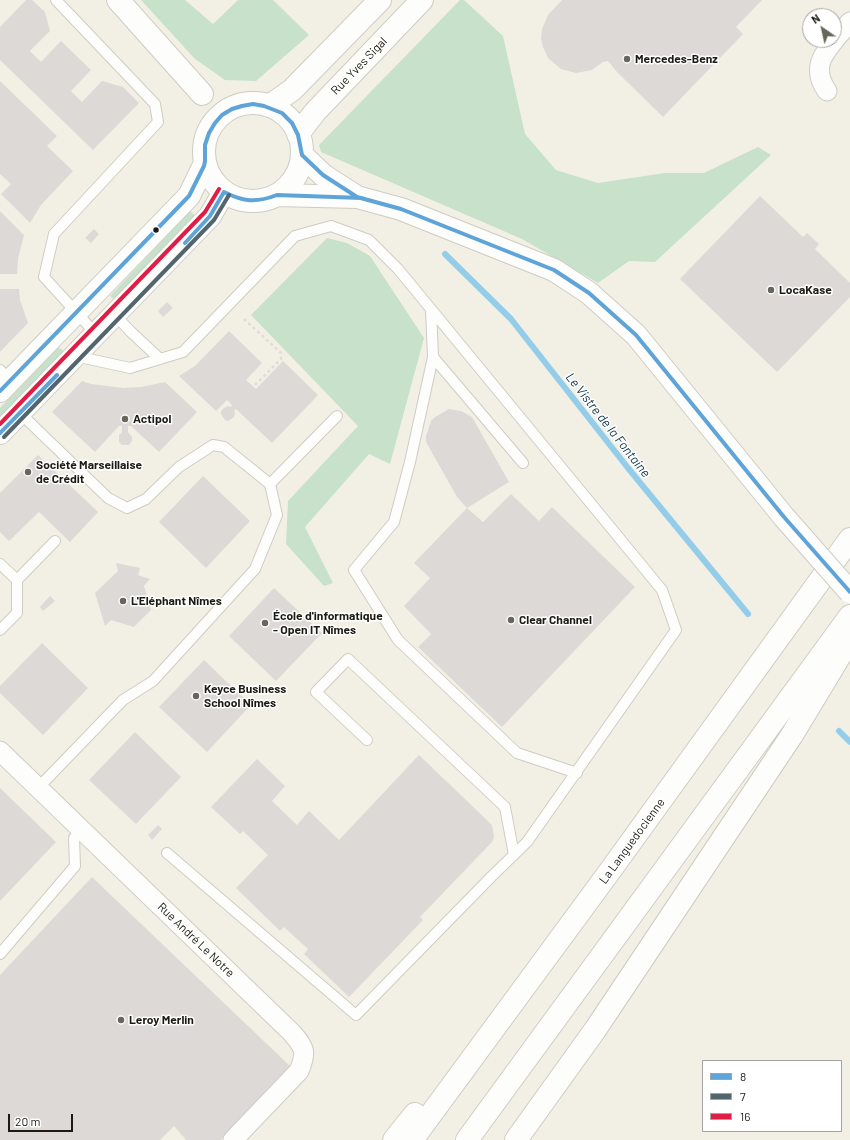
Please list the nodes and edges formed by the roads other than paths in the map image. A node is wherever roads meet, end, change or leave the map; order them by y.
1 (56, 0) edge
2 (118, 0) edge
3 (380, 0) edge
4 (422, 0) edge
5 (850, 22) edge
6 (827, 91) dead end
7 (202, 94) junction
8 (241, 105) junction
9 (269, 106) junction
10 (210, 130) junction
11 (298, 134) junction
12 (302, 155) junction
13 (205, 163) junction
14 (224, 192) junction
15 (277, 195) junction
16 (357, 197) junction
17 (430, 309) junction
18 (76, 312) junction
19 (115, 315) junction
20 (96, 334) junction
21 (75, 356) junction
22 (433, 357) junction
23 (160, 359) junction
24 (3, 380) edge
25 (20, 413) junction
26 (337, 416) dead end
27 (0, 434) edge
28 (523, 463) dead end
29 (270, 484) junction
30 (850, 540) edge
31 (55, 541) dead end
32 (0, 564) edge
33 (17, 580) junction
34 (850, 592) edge
35 (850, 616) edge
36 (0, 630) edge
37 (850, 639) edge
38 (367, 740) dead end
39 (0, 752) edge
40 (577, 773) junction
41 (38, 788) junction
42 (81, 829) junction
43 (167, 852) dead end
44 (514, 855) junction
45 (565, 933) junction
46 (0, 954) edge
47 (595, 1030) junction
48 (233, 1140) edge
49 (394, 1140) edge
50 (412, 1140) edge
51 (466, 1140) edge
52 (516, 1140) edge
53 (528, 1140) edge

1 - 18 lane
2 - 7 main road
3 - 9 main road
4 - 11 main road, Rue Yves Sigal
5 - 6 street
7 - 8 main road
7 - 10 main road
8 - 9 main road
8 - 10 main road
9 - 11 main road
10 - 13 main road
11 - 12 main road
12 - 15 main road
12 - 16 main road
13 - 14 main road
13 - 18 main road
14 - 15 main road
14 - 19 main road
15 - 16 main road
16 - 34 main road, bridge
17 - 22 lane
17 - 23 lane
17 - 40 lane
18 - 20 lane
18 - 24 main road
19 - 20 main road
19 - 23 lane
20 - 21 main road
21 - 23 lane
21 - 25 main road
22 - 28 lane
22 - 40 lane
25 - 27 main road
25 - 29 lane
26 - 29 lane
29 - 41 lane
30 - 45 main road, La Languedocienne
31 - 33 lane
32 - 33 lane
33 - 36 lane
35 - 51 main road
37 - 47 main road
38 - 44 lane
39 - 41 street, Rue André Le Notre
40 - 44 lane
41 - 42 street, Rue André Le Notre
42 - 46 lane
42 - 48 street, Rue André Le Notre
43 - 44 lane
45 - 49 main road
45 - 50 main road, La Languedocienne
47 - 52 main road
47 - 53 main road

